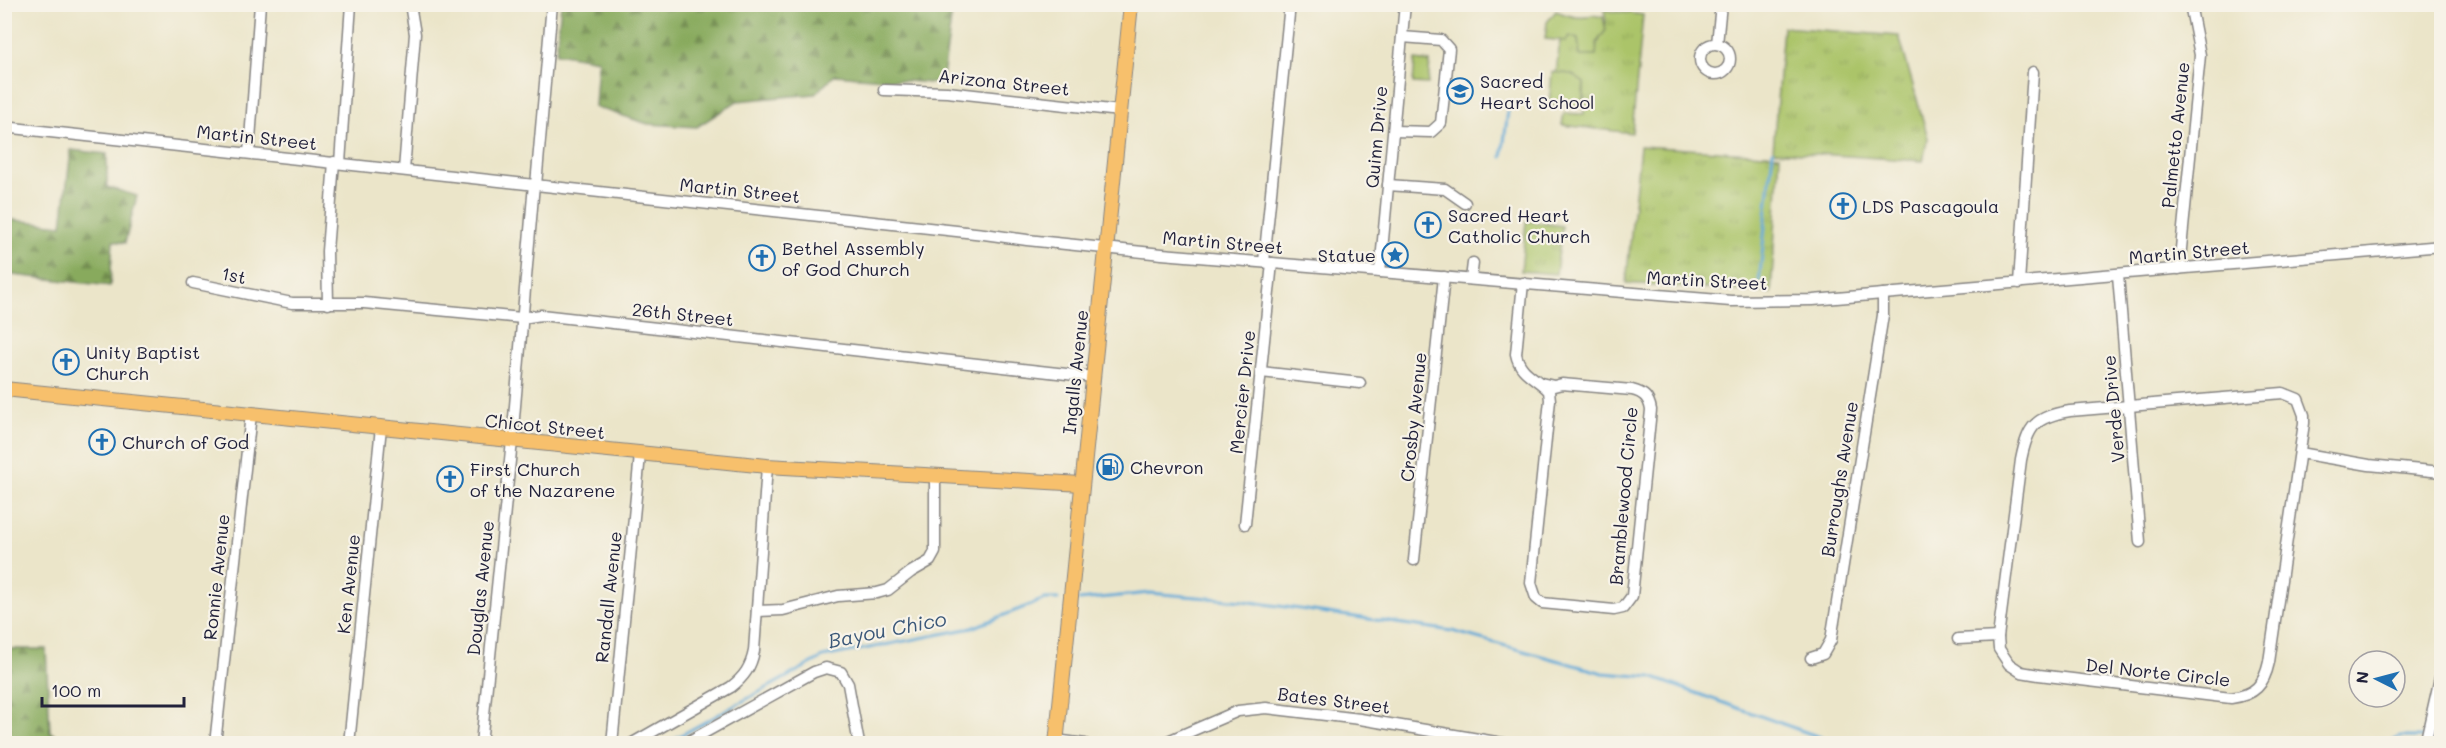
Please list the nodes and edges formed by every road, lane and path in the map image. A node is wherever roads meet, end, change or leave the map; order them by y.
1 (260, 4) edge
2 (351, 4) edge
3 (410, 4) edge
4 (552, 4) edge
5 (1131, 4) edge
6 (1290, 4) edge
7 (1405, 4) edge
8 (1721, 4) edge
9 (2190, 4) edge
10 (1402, 37) junction
11 (1717, 44) dead end
12 (2033, 72) dead end
13 (884, 90) dead end
14 (1120, 111) junction
15 (4, 127) edge
16 (1394, 131) junction
17 (249, 153) junction
18 (337, 163) junction
19 (404, 170) junction
20 (535, 184) junction
21 (1388, 184) junction
22 (1465, 203) dead end
23 (2442, 246) edge
24 (1106, 249) junction
25 (1268, 263) junction
26 (1473, 263) dead end
27 (2179, 269) junction
28 (1380, 272) junction
29 (2118, 275) junction
30 (1444, 277) junction
31 (1471, 279) junction
32 (193, 283) dead end
33 (1523, 283) junction
34 (2019, 283) junction
35 (1883, 294) junction
36 (268, 300) joint
37 (328, 304) junction
38 (522, 318) junction
39 (1261, 372) junction
40 (1093, 377) junction
41 (1360, 383) dead end
42 (1548, 386) junction
43 (4, 389) edge
44 (2130, 406) junction
45 (251, 414) junction
46 (381, 428) junction
47 (513, 441) junction
48 (2300, 453) junction
49 (640, 454) junction
50 (767, 466) junction
51 (2442, 472) edge
52 (935, 475) junction
53 (1082, 484) junction
54 (1245, 524) dead end
55 (2140, 542) dead end
56 (1414, 560) dead end
57 (757, 611) junction
58 (1998, 637) junction
59 (1958, 639) dead end
60 (1811, 658) dead end
61 (2442, 669) edge
62 (1483, 741) edge
63 (1056, 742) edge
64 (215, 744) edge
65 (349, 744) edge
66 (482, 744) edge
67 (612, 744) edge
68 (631, 744) edge
69 (684, 744) edge
70 (859, 744) edge
71 (1085, 744) edge
72 (1161, 744) edge
73 (1508, 744) edge
74 (2425, 744) edge

1 - 17 street
2 - 18 street
3 - 19 street
4 - 20 street, Douglas Avenue
5 - 14 main road, Ingalls Avenue
6 - 25 street, Mercier Drive
7 - 10 street, Quinn Drive
8 - 11 street
9 - 27 street, Palmetto Avenue
10 - 16 street, Quinn Drive
10 - 16 street
12 - 34 street
13 - 14 street, Arizona Street
14 - 24 main road, Ingalls Avenue
15 - 17 street, Martin Street
16 - 21 street, Quinn Drive
17 - 18 street, Martin Street
18 - 19 street, Martin Street
18 - 37 street
19 - 20 street, Martin Street
20 - 24 street, Martin Street
20 - 38 street, Douglas Avenue
21 - 22 street
21 - 28 street, Quinn Drive
23 - 27 street, Martin Street
24 - 25 street, Martin Street
24 - 40 main road, Ingalls Avenue
25 - 28 street, Martin Street
25 - 39 street, Mercier Drive
26 - 31 street
27 - 29 street, Martin Street
28 - 30 street, Martin Street
29 - 34 street, Martin Street
29 - 44 street, Verde Drive
30 - 31 street, Martin Street
30 - 56 street, Crosby Avenue
31 - 33 street, Martin Street
32 - 36 street, 1st
33 - 35 street, Martin Street
33 - 42 street
34 - 35 street, Martin Street
35 - 60 street, Burroughs Avenue
36 - 37 street, 26th Street
37 - 38 street, 26th Street
38 - 40 street, 26th Street
38 - 47 street, Douglas Avenue
39 - 41 street
39 - 54 street, Mercier Drive
40 - 53 main road, Ingalls Avenue
42 - 42 street, Bramblewood Circle
43 - 45 main road, Chicot Street
44 - 48 street, Del Norte Circle
44 - 55 street, Verde Drive
44 - 58 street, Del Norte Circle
45 - 46 main road, Chicot Street
45 - 64 street, Ronnie Avenue
46 - 47 main road, Chicot Street
46 - 65 street, Ken Avenue
47 - 49 main road, Chicot Street
47 - 66 street, Douglas Avenue
48 - 51 street
48 - 58 street, Del Norte Circle
49 - 50 main road, Chicot Street
49 - 67 street, Randall Avenue
50 - 52 main road, Chicot Street
50 - 57 street
52 - 53 main road, Chicot Street
52 - 57 street
53 - 63 main road, Ingalls Avenue
57 - 68 street
58 - 59 street
61 - 74 street
62 - 72 street, Bates Street
62 - 73 street, Bates Street
63 - 71 street
69 - 70 street

